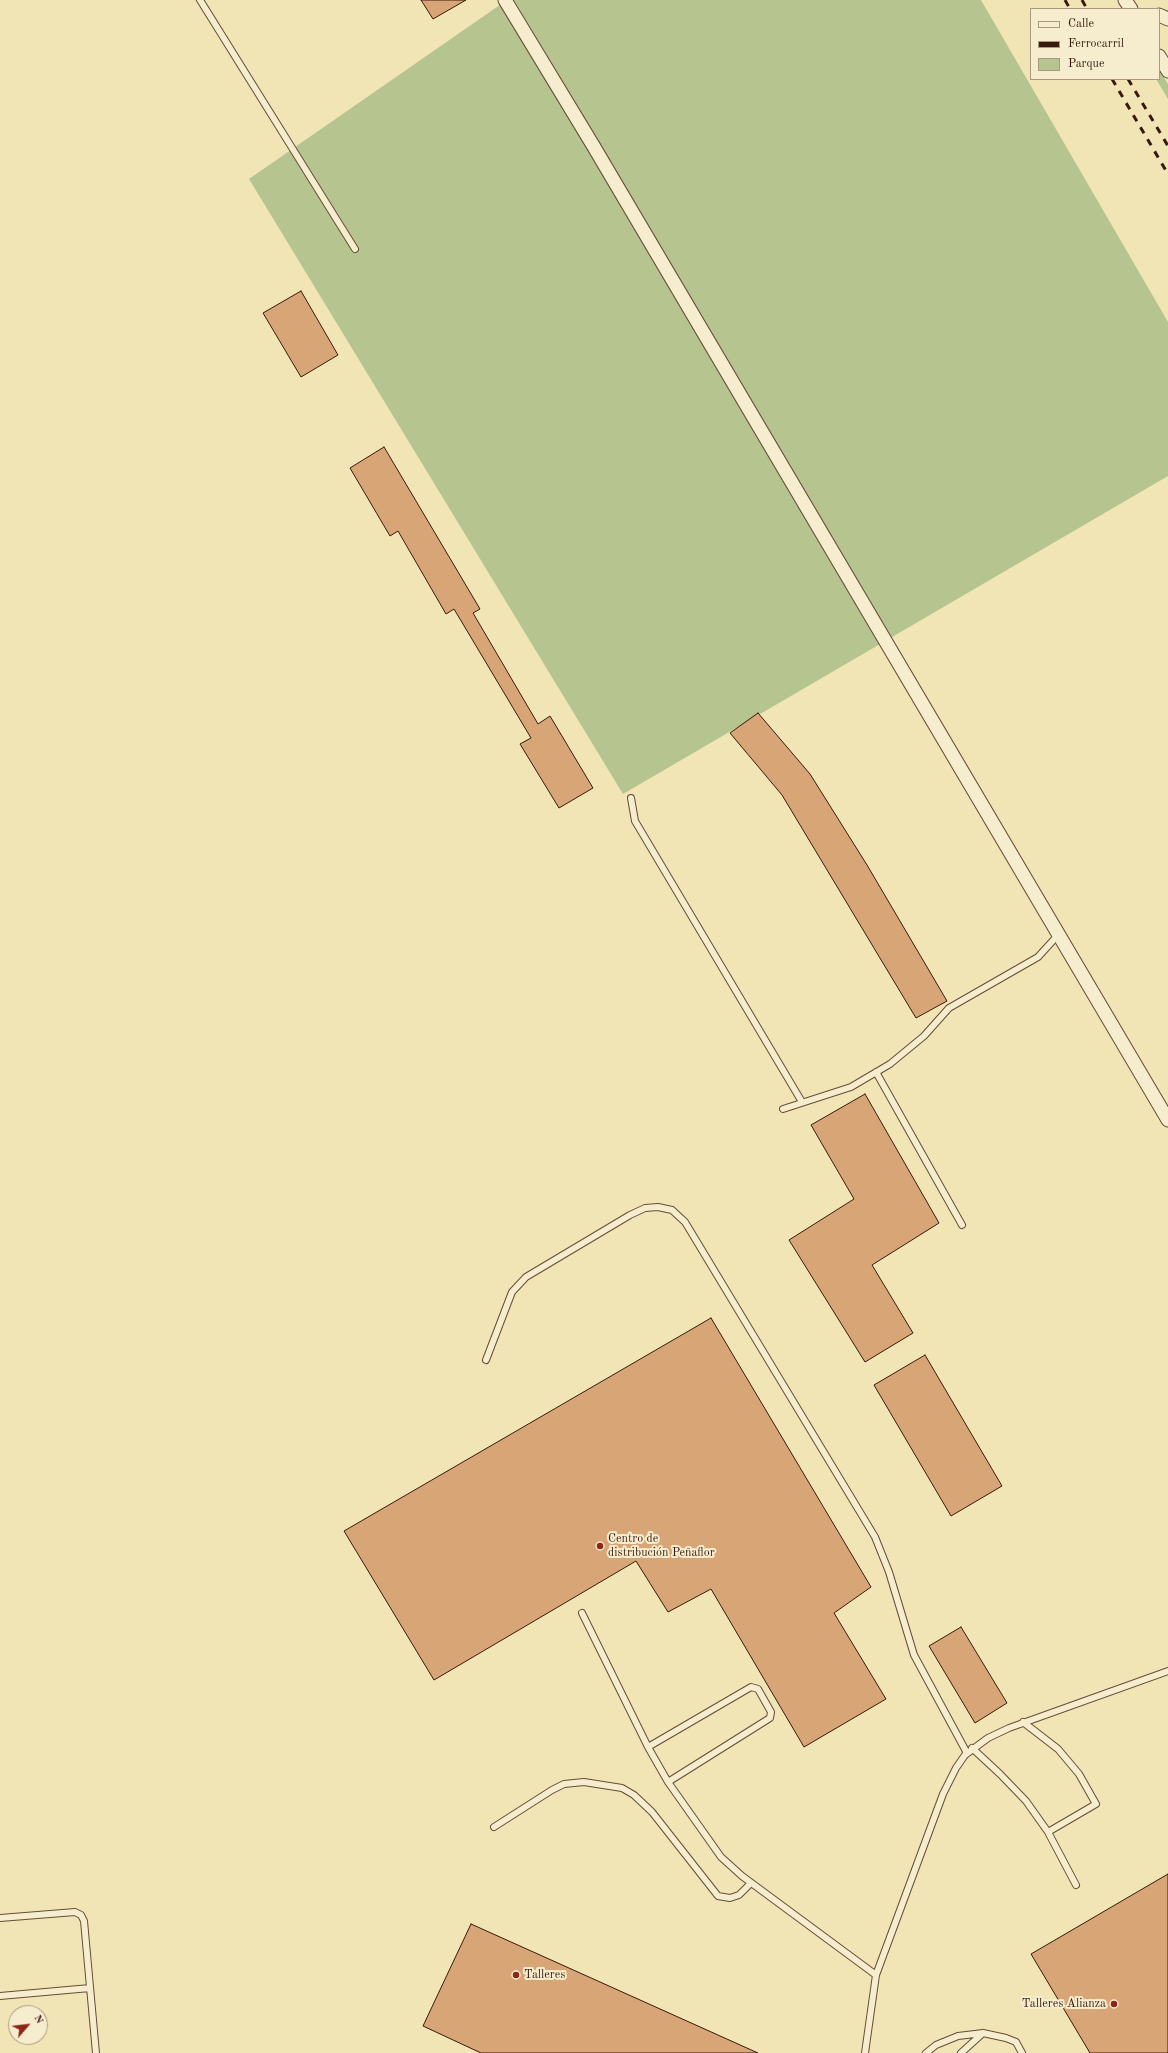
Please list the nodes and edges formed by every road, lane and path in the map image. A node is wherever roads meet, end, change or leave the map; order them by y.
1 (200, 0) edge
2 (505, 0) edge
3 (1160, 58) edge
4 (1168, 71) edge
5 (355, 249) dead end
6 (630, 798) dead end
7 (1059, 934) junction
8 (876, 1072) junction
9 (802, 1102) junction
10 (783, 1108) dead end
11 (1168, 1120) edge
12 (962, 1225) dead end
13 (486, 1360) dead end
14 (582, 1613) dead end
15 (1168, 1671) edge
16 (1023, 1722) junction
17 (648, 1747) junction
18 (970, 1751) junction
19 (668, 1782) junction
20 (494, 1827) dead end
21 (1048, 1832) junction
22 (751, 1882) junction
23 (1076, 1885) dead end
24 (0, 1918) edge
25 (876, 1975) junction
26 (90, 1988) junction
27 (0, 1996) edge
28 (983, 2033) junction
29 (96, 2053) edge
30 (864, 2053) edge
31 (926, 2053) edge
32 (962, 2053) edge
33 (1022, 2053) edge

1 - 5 lane
2 - 7 street
3 - 4 street
6 - 9 lane
7 - 8 lane
7 - 11 street
8 - 9 lane
8 - 12 lane
9 - 10 lane
13 - 18 lane
14 - 17 lane
15 - 16 lane
16 - 18 lane
16 - 21 lane
17 - 19 lane
17 - 19 lane
18 - 21 lane
18 - 25 lane
19 - 22 lane
20 - 22 lane
21 - 23 lane
22 - 25 lane
24 - 26 lane
25 - 30 lane
26 - 27 lane
26 - 29 lane
28 - 31 lane
28 - 32 lane
28 - 33 lane

